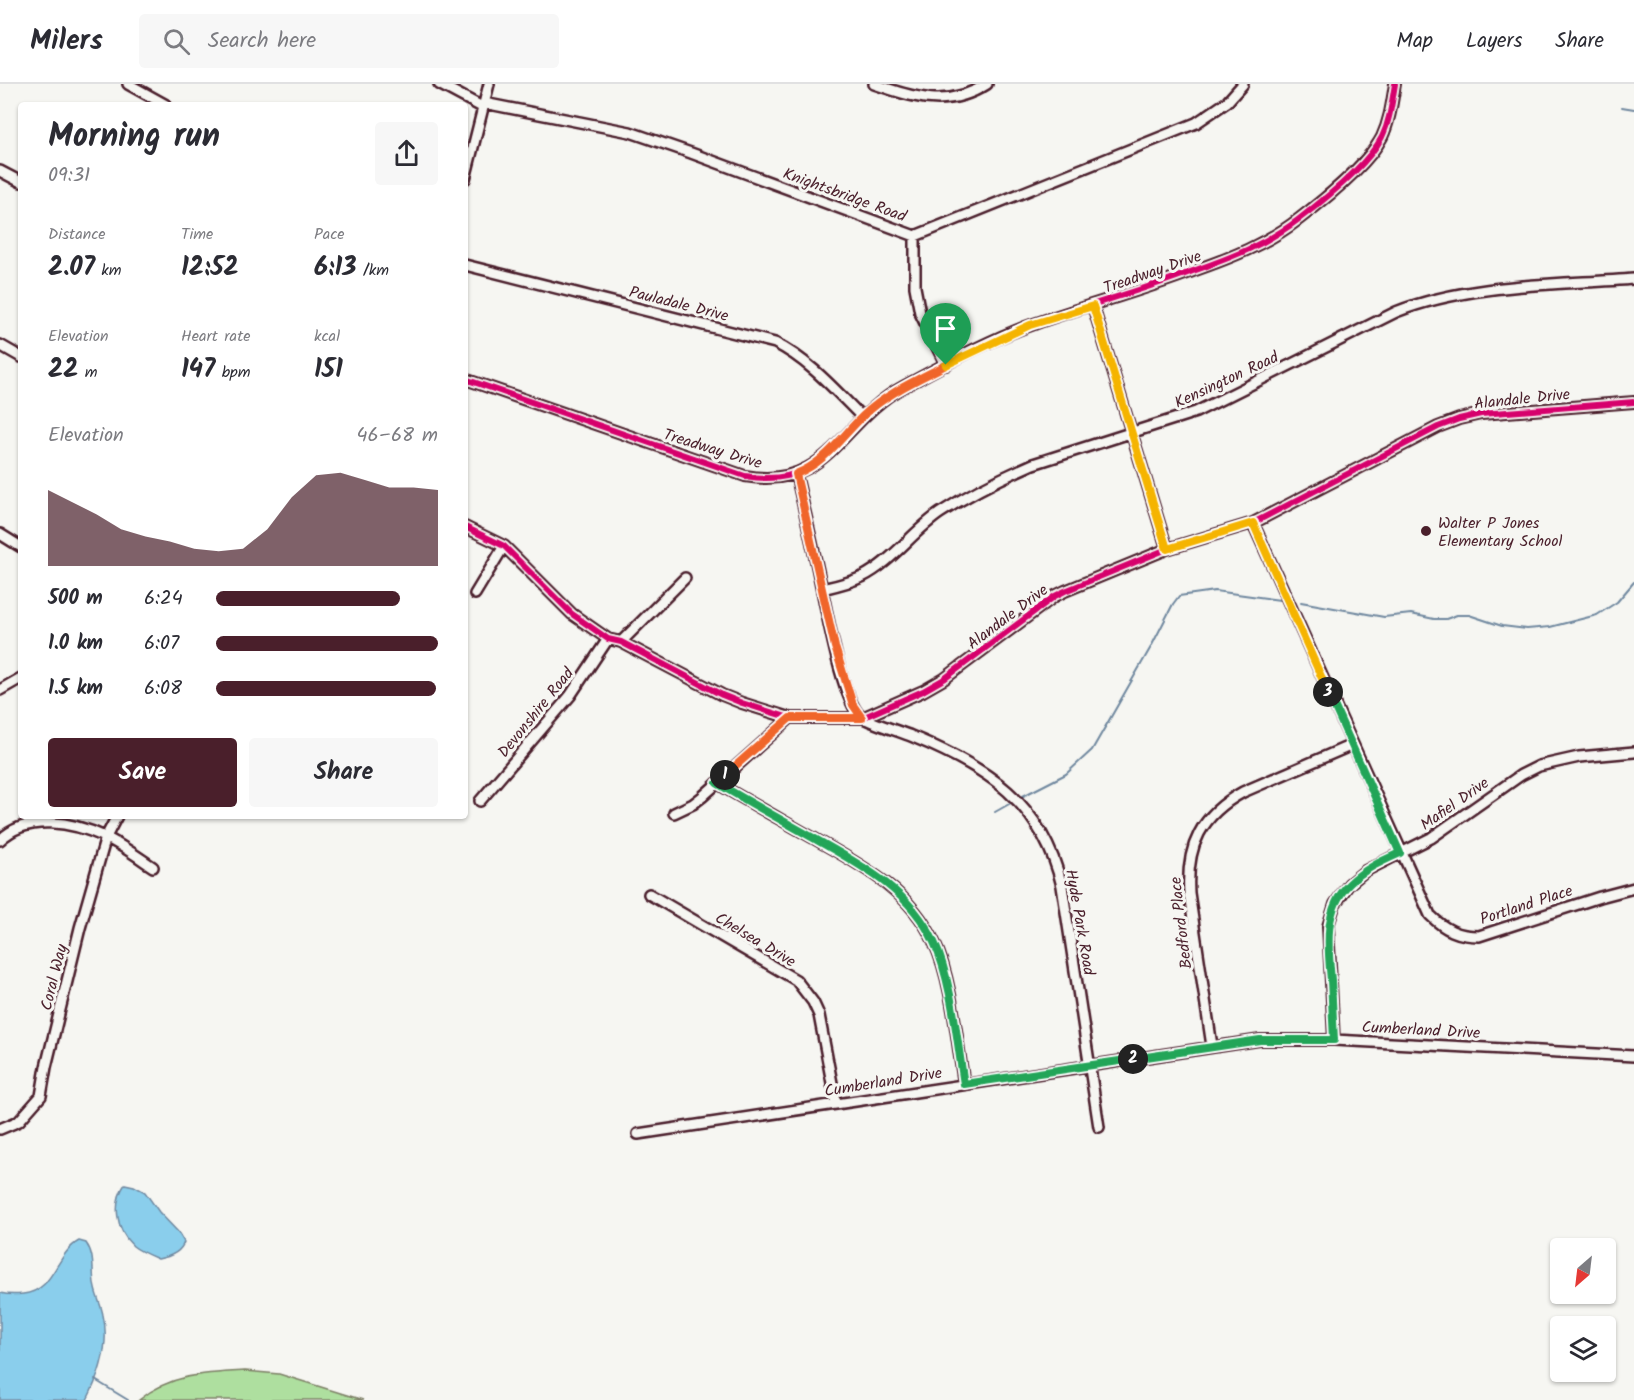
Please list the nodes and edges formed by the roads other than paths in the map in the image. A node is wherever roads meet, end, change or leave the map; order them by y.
1 (128, 84) edge
2 (439, 84) edge
3 (489, 84) edge
4 (874, 84) edge
5 (987, 84) edge
6 (1243, 84) edge
7 (1395, 84) edge
8 (161, 102) edge
9 (483, 105) junction
10 (468, 167) edge
11 (0, 171) edge
12 (18, 180) edge
13 (915, 236) junction
14 (468, 266) edge
15 (1634, 279) edge
16 (1093, 306) junction
17 (0, 345) edge
18 (18, 355) edge
19 (946, 365) junction
20 (468, 380) edge
21 (1634, 402) edge
22 (862, 417) junction
23 (1132, 432) junction
24 (796, 474) junction
25 (1253, 523) junction
26 (468, 528) edge
27 (0, 534) edge
28 (18, 545) edge
29 (504, 546) junction
30 (1167, 549) junction
31 (686, 578) dead end
32 (822, 589) junction
33 (475, 594) dead end
34 (609, 639) junction
35 (621, 642) junction
36 (18, 680) edge
37 (0, 690) edge
38 (790, 718) junction
39 (862, 718) junction
40 (1352, 745) junction
41 (1634, 752) edge
42 (717, 783) junction
43 (480, 801) dead end
44 (674, 813) dead end
45 (115, 819) edge
46 (106, 837) junction
47 (0, 840) edge
48 (1400, 853) junction
49 (153, 867) dead end
50 (1634, 888) edge
51 (649, 894) dead end
52 (1334, 1040) junction
53 (1212, 1046) junction
54 (1634, 1056) edge
55 (1089, 1066) junction
56 (964, 1084) junction
57 (836, 1104) junction
58 (1099, 1127) dead end
59 (0, 1129) edge
60 (638, 1134) dead end

1 - 8 street
2 - 9 street, Knightsbridge Road
3 - 9 street
4 - 5 street
6 - 13 street, Knightsbridge Road
7 - 16 street, Treadway Drive
9 - 10 street
9 - 13 street, Knightsbridge Road
11 - 12 street
13 - 19 street
14 - 22 street, Pauladale Drive
15 - 23 street, Kensington Road
16 - 19 street, Treadway Drive
16 - 23 street
17 - 18 street
19 - 22 street, Treadway Drive
20 - 24 street, Treadway Drive
21 - 25 street, Alandale Drive
22 - 24 street, Treadway Drive
23 - 30 street
23 - 32 street, Kensington Road
24 - 32 street
25 - 30 street, Alandale Drive
25 - 40 street, Portland Place
26 - 29 street, Alandale Drive
27 - 28 street
29 - 33 street
29 - 34 street, Alandale Drive
30 - 39 street, Alandale Drive
31 - 35 street
32 - 39 street
34 - 35 street, Alandale Drive
34 - 43 street, Devonshire Road
35 - 38 street, Alandale Drive
36 - 37 street
38 - 39 street, Alandale Drive
38 - 42 street
39 - 55 street, Hyde Park Road
40 - 48 street, Portland Place
40 - 53 street, Bedford Place
41 - 48 street, Mafiel Drive
42 - 44 street
42 - 56 street
45 - 46 street, Coral Way
46 - 47 street
46 - 49 street
46 - 59 street, Coral Way
48 - 50 street, Portland Place
48 - 52 street, Mafiel Drive
51 - 57 street, Chelsea Drive
52 - 53 street, Cumberland Drive
52 - 54 street, Cumberland Drive
53 - 55 street, Cumberland Drive
55 - 56 street, Cumberland Drive
55 - 58 street, Hyde Park Road
56 - 57 street, Cumberland Drive
57 - 60 street, Cumberland Drive

